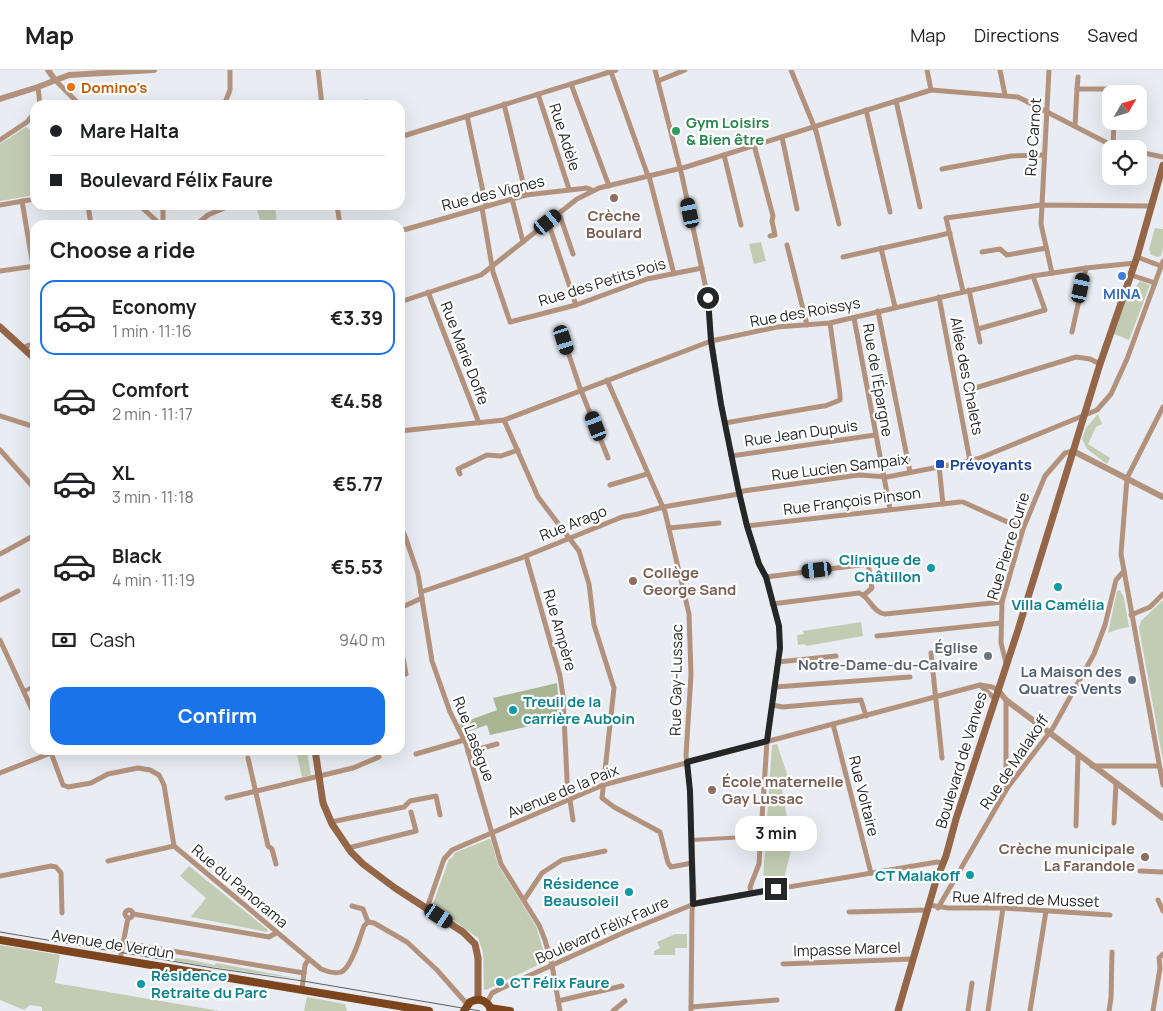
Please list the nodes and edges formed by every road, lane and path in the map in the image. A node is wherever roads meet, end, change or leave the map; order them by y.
1 (48, 70) edge
2 (154, 70) edge
3 (230, 70) edge
4 (318, 70) edge
5 (655, 70) edge
6 (685, 70) edge
7 (791, 70) edge
8 (927, 70) edge
9 (1000, 70) edge
10 (1048, 70) edge
11 (613, 71) edge
12 (1078, 76) dead end
13 (55, 80) junction
14 (658, 81) junction
15 (571, 84) junction
16 (38, 88) junction
17 (1077, 89) junction
18 (1102, 89) edge
19 (931, 90) junction
20 (538, 94) junction
21 (1005, 95) junction
22 (0, 99) edge
23 (39, 100) edge
24 (75, 100) edge
25 (226, 100) edge
26 (321, 100) edge
27 (896, 101) junction
28 (504, 104) junction
29 (866, 110) junction
30 (1047, 112) junction
31 (467, 116) junction
32 (30, 118) edge
33 (1075, 126) junction
34 (814, 127) junction
35 (405, 135) edge
36 (782, 137) junction
37 (0, 140) edge
38 (1102, 140) edge
39 (754, 145) junction
40 (1147, 154) edge
41 (724, 155) junction
42 (1044, 155) junction
43 (1163, 157) edge
44 (1163, 166) edge
45 (680, 168) junction
46 (942, 169) dead end
47 (649, 176) junction
48 (609, 186) junction
49 (569, 189) junction
50 (592, 190) junction
51 (526, 195) junction
52 (512, 199) junction
53 (30, 200) edge
54 (22, 201) junction
55 (0, 205) edge
56 (920, 206) dead end
57 (1041, 206) junction
58 (1151, 206) junction
59 (484, 207) junction
60 (797, 209) dead end
61 (145, 210) edge
62 (219, 210) edge
63 (890, 212) dead end
64 (559, 213) junction
65 (156, 220) edge
66 (202, 220) edge
67 (548, 222) junction
68 (839, 224) dead end
69 (741, 225) dead end
70 (405, 230) edge
71 (950, 233) junction
72 (770, 236) dead end
73 (523, 242) junction
74 (30, 244) edge
75 (787, 245) dead end
76 (881, 248) junction
77 (1046, 248) junction
78 (982, 252) dead end
79 (573, 254) dead end
80 (842, 257) dead end
81 (1136, 260) junction
82 (1162, 264) edge
83 (30, 267) edge
84 (492, 267) junction
85 (702, 268) junction
86 (1086, 268) junction
87 (0, 271) edge
88 (1052, 273) junction
89 (674, 274) junction
90 (1131, 275) junction
91 (1032, 276) junction
92 (1154, 283) junction
93 (966, 291) junction
94 (428, 292) junction
95 (939, 297) junction
96 (405, 300) edge
97 (576, 305) junction
98 (895, 307) junction
99 (878, 311) junction
100 (854, 318) junction
101 (830, 323) junction
102 (806, 325) junction
103 (0, 327) edge
104 (978, 330) junction
105 (1072, 332) dead end
106 (564, 340) dead end
107 (711, 341) junction
108 (980, 342) dead end
109 (30, 346) edge
110 (23, 348) junction
111 (30, 354) edge
112 (1100, 364) junction
113 (607, 380) junction
114 (972, 389) dead end
115 (581, 391) junction
116 (1163, 407) edge
117 (1085, 415) junction
118 (0, 416) edge
119 (504, 420) junction
120 (479, 423) junction
121 (725, 423) junction
122 (30, 425) edge
123 (405, 430) edge
124 (875, 435) junction
125 (0, 450) edge
126 (518, 450) junction
127 (1073, 451) junction
128 (731, 456) junction
129 (608, 458) dead end
130 (970, 461) junction
131 (939, 466) junction
132 (910, 472) junction
133 (460, 474) dead end
134 (647, 474) junction
135 (882, 476) junction
136 (1127, 478) junction
137 (30, 483) edge
138 (610, 485) dead end
139 (739, 494) junction
140 (1163, 497) edge
141 (943, 504) junction
142 (663, 507) junction
143 (890, 509) junction
144 (718, 523) dead end
145 (747, 526) junction
146 (669, 528) junction
147 (1023, 529) junction
148 (405, 536) edge
149 (30, 538) edge
150 (569, 538) junction
151 (0, 554) edge
152 (526, 556) junction
153 (1124, 571) junction
154 (766, 577) junction
155 (18, 591) dead end
156 (1163, 594) edge
157 (422, 595) junction
158 (864, 595) junction
159 (0, 600) edge
160 (1002, 602) junction
161 (772, 604) junction
162 (405, 605) edge
163 (1132, 615) junction
164 (1001, 623) junction
165 (877, 636) dead end
166 (0, 640) edge
167 (931, 653) dead end
168 (836, 656) dead end
169 (778, 662) junction
170 (1006, 663) junction
171 (405, 669) edge
172 (406, 674) dead end
173 (910, 677) dead end
174 (980, 685) junction
175 (774, 687) junction
176 (30, 688) edge
177 (998, 690) junction
178 (24, 691) junction
179 (936, 697) junction
180 (995, 699) junction
181 (1006, 700) junction
182 (30, 705) edge
183 (772, 705) junction
184 (866, 716) junction
185 (833, 724) junction
186 (1050, 733) junction
187 (464, 740) junction
188 (767, 741) junction
189 (497, 744) dead end
190 (468, 752) junction
191 (416, 754) dead end
192 (42, 755) edge
193 (52, 755) edge
194 (315, 755) edge
195 (378, 755) edge
196 (1078, 755) junction
197 (248, 758) dead end
198 (942, 758) dead end
199 (687, 762) junction
200 (1092, 766) junction
201 (1160, 766) junction
202 (0, 773) edge
203 (318, 776) junction
204 (1116, 783) junction
205 (603, 785) junction
206 (1163, 785) edge
207 (1008, 788) junction
208 (255, 790) junction
209 (227, 798) dead end
210 (569, 800) junction
211 (411, 812) dead end
212 (440, 815) dead end
213 (1163, 818) edge
214 (573, 820) dead end
215 (331, 822) junction
216 (1114, 823) dead end
217 (1076, 826) dead end
218 (492, 832) junction
219 (746, 838) tunnel mouth
220 (691, 840) junction
221 (174, 846) junction
222 (348, 848) junction
223 (605, 851) dead end
224 (108, 861) dead end
225 (692, 863) junction
226 (943, 863) junction
227 (276, 864) dead end
228 (1140, 871) dead end
229 (1163, 872) edge
230 (871, 873) junction
231 (0, 876) edge
232 (750, 892) junction
233 (524, 900) junction
234 (1158, 900) dead end
235 (693, 904) junction
236 (352, 906) dead end
237 (427, 908) junction
238 (929, 908) junction
239 (940, 908) junction
240 (1003, 908) junction
241 (1163, 910) edge
242 (1046, 911) junction
243 (849, 912) dead end
244 (62, 913) dead end
245 (1110, 915) dead end
246 (368, 922) junction
247 (276, 932) junction
248 (0, 940) edge
249 (124, 942) junction
250 (1112, 952) dead end
251 (1163, 954) edge
252 (120, 959) junction
253 (309, 959) junction
254 (913, 959) junction
255 (783, 964) dead end
256 (552, 965) junction
257 (304, 973) junction
258 (972, 983) dead end
259 (622, 986) dead end
260 (302, 989) junction
261 (478, 999) junction
262 (777, 1000) dead end
263 (558, 1001) junction
264 (625, 1001) dead end
265 (490, 1007) edge
266 (465, 1008) edge
267 (691, 1009) edge
268 (429, 1011) edge
269 (510, 1011) edge
270 (560, 1011) edge
271 (613, 1011) edge
272 (898, 1011) edge
273 (968, 1011) edge
274 (988, 1011) edge
275 (1030, 1011) edge
276 (1109, 1011) edge
277 (1153, 1011) edge

1 - 13 street
2 - 13 street
3 - 25 street
4 - 26 street
5 - 14 street
6 - 14 street
7 - 34 street
8 - 19 street
9 - 21 street
10 - 30 street, Rue Carnot
11 - 15 street
11 - 47 street
12 - 17 street
13 - 16 street
13 - 24 street
14 - 45 street
15 - 20 street
15 - 48 street
16 - 22 street
16 - 23 street
17 - 18 street
17 - 33 street
19 - 21 street
19 - 27 street
20 - 28 street
20 - 49 street, Rue Adèle
21 - 30 street
27 - 29 street
27 - 56 street
28 - 31 street
28 - 51 street
29 - 34 street
29 - 63 street
30 - 33 street
30 - 42 street, Rue Carnot
31 - 35 street
31 - 59 street
32 - 37 street
33 - 38 street
34 - 36 street
34 - 68 street
36 - 39 street
36 - 60 street
39 - 41 street
39 - 72 street
40 - 43 street
41 - 45 street
41 - 69 street
42 - 46 street
42 - 57 street, Rue Carnot
44 - 58 main road, Boulevard de Vanves
45 - 47 street
45 - 85 street
47 - 48 street
47 - 89 street
48 - 50 street
49 - 50 street, Rue des Vignes
49 - 51 street, Rue des Vignes
50 - 64 street
51 - 52 street, Rue des Vignes
52 - 59 street, Rue des Vignes
52 - 73 street
53 - 54 street
54 - 55 street
54 - 74 street
57 - 58 street
57 - 71 street
57 - 77 street, Rue Carnot
58 - 81 main road, Boulevard de Vanves
59 - 70 street, Rue des Vignes
59 - 84 street
61 - 65 street
62 - 66 street
64 - 67 street
64 - 79 street
67 - 73 street
67 - 97 street
71 - 76 street
71 - 93 street
73 - 84 street
75 - 102 street
76 - 80 street
76 - 98 street
77 - 78 street
77 - 88 street, Rue Carnot
81 - 82 street
81 - 86 street, Rue des Roissys
81 - 90 main road, Boulevard de Vanves
82 - 92 street
83 - 87 street
84 - 94 street
84 - 97 street, Rue des Petits Pois
85 - 89 street, Rue des Petits Pois
85 - 107 street
86 - 88 street, Rue des Roissys
86 - 105 street
88 - 91 street, Rue des Roissys
89 - 97 street, Rue des Petits Pois
90 - 92 street
90 - 112 main road, Boulevard de Vanves
91 - 93 street, Rue des Roissys
91 - 104 street
92 - 117 street, Rue Lucien Sampaix
93 - 95 street, Rue des Roissys
93 - 104 street
94 - 96 street
94 - 120 street, Rue Marie Doffe
95 - 98 street, Rue des Roissys
95 - 130 street, Allée des Chalets
98 - 99 street, Rue des Roissys
99 - 100 street, Rue des Roissys
99 - 132 street
100 - 101 street, Rue des Roissys
100 - 124 street, Rue de l'Épargne
101 - 102 street, Rue des Roissys
101 - 121 street
102 - 107 street, Rue des Roissys
103 - 110 main road
104 - 108 street
106 - 115 street
107 - 113 street, Rue des Roissys
107 - 121 street
109 - 110 street
110 - 111 main road
112 - 114 street
112 - 117 main road, Boulevard de Vanves
113 - 115 street, Rue des Roissys
113 - 134 street, Rue Gay-Lussac
115 - 119 street, Rue des Roissys
115 - 129 street
116 - 136 street
117 - 127 main road, Boulevard de Vanves
117 - 130 street, Rue Lucien Sampaix
118 - 122 street
119 - 120 street, Rue des Roissys
119 - 126 street
120 - 123 street, Rue des Roissys
121 - 128 street
124 - 128 street, Rue Jean Dupuis
124 - 135 street, Rue de l'Épargne
125 - 137 street
126 - 133 street
126 - 150 street
127 - 136 street
127 - 147 street, Rue Pierre Curie
127 - 170 main road, Boulevard de Vanves
128 - 139 street
130 - 131 street, Rue Lucien Sampaix
131 - 132 street, Rue Lucien Sampaix
131 - 141 street
132 - 135 street, Rue Lucien Sampaix
134 - 138 street
134 - 142 street, Rue Gay-Lussac
135 - 139 street, Rue Lucien Sampaix
135 - 143 street, Rue de l'Épargne
136 - 140 street
136 - 153 street
139 - 142 street, Rue Arago
139 - 145 street
141 - 143 street, Rue François Pinson
141 - 147 street, Rue François Pinson
142 - 146 street, Rue Gay-Lussac
142 - 150 street, Rue Arago
143 - 145 street, Rue François Pinson
144 - 146 street
145 - 154 street
146 - 199 street, Rue Gay-Lussac
147 - 160 street, Rue Pierre Curie
148 - 157 street, Rue Lasègue
149 - 151 street
150 - 152 street, Rue Arago
150 - 205 street
152 - 157 street, Rue Arago
152 - 210 street, Rue Ampère
153 - 163 street
153 - 186 street, Rue de Malakoff
154 - 158 street
154 - 161 street
155 - 159 street
156 - 163 street
157 - 162 street, Rue Arago
157 - 187 street, Rue Lasègue
158 - 160 street
158 - 161 street
160 - 164 street, Rue Pierre Curie
161 - 169 street
163 - 201 street
164 - 165 street
164 - 170 street, Rue Pierre Curie
166 - 178 street
167 - 179 street
168 - 169 street
169 - 175 street
170 - 177 main road, Boulevard de Vanves
171 - 172 street
173 - 175 street
174 - 177 street
174 - 179 street, Avenue de la Paix
174 - 180 street
175 - 183 street
176 - 178 street
177 - 180 main road, Boulevard de Vanves
177 - 181 street
178 - 182 street
179 - 184 street, Avenue de la Paix
179 - 198 street
180 - 226 main road, Boulevard de Vanves
181 - 186 street
181 - 207 street
183 - 184 street
183 - 188 street
184 - 185 street, Avenue de la Paix
185 - 188 street, Avenue de la Paix
185 - 230 street, Rue Voltaire
186 - 196 street
186 - 207 street, Rue de Malakoff
187 - 190 street, Rue Lasègue
187 - 191 street
188 - 199 street, Avenue de la Paix
188 - 232 street
189 - 190 street
190 - 218 street, Rue Lasègue
192 - 202 street
193 - 221 street, Rue du Panorama
194 - 203 main road
195 - 203 street
196 - 200 street
196 - 217 street
197 - 208 street
199 - 205 street, Avenue de la Paix
199 - 220 street, Rue Gay-Lussac
200 - 201 street
200 - 204 street
201 - 206 street
203 - 208 street
203 - 215 main road
204 - 213 street
204 - 216 street
205 - 210 street, Avenue de la Paix
205 - 225 street
207 - 239 street, Rue de Malakoff
208 - 209 street
208 - 227 street
210 - 214 street, Rue Ampère
210 - 218 street, Avenue de la Paix
211 - 222 street
212 - 215 street
215 - 222 main road
218 - 233 street, Rue Lasègue
218 - 237 street, Avenue de la Paix
219 - 220 street
220 - 225 street, Rue Gay-Lussac
221 - 224 street
221 - 247 street, Rue du Panorama
222 - 237 main road
223 - 233 street
225 - 235 street, Rue Gay-Lussac
226 - 230 street, Boulevard Félix Faure
226 - 238 main road, Boulevard de Vanves
228 - 229 street
230 - 232 street, Boulevard Félix Faure
231 - 244 street
232 - 235 street, Boulevard Félix Faure
233 - 256 street, Rue Lasègue
234 - 241 street
235 - 256 street, Boulevard Félix Faure
235 - 267 street, Rue Gay-Lussac
236 - 246 street
237 - 261 main road
238 - 239 street
238 - 243 street
238 - 254 main road, Boulevard de Vanves
239 - 240 street, Rue Alfred de Musset
240 - 242 street, Rue Alfred de Musset
240 - 274 street
242 - 245 street, Rue Alfred de Musset
242 - 275 street
246 - 253 street, Rue du Panorama
246 - 266 street
247 - 249 street
247 - 253 street, Rue du Panorama
248 - 252 main road, Avenue de Verdun
249 - 252 street
249 - 257 street, Avenue de Verdun
250 - 276 street
251 - 277 street
252 - 260 main road, Avenue de Verdun
253 - 257 street
254 - 255 street, Impasse Marcel
254 - 272 main road, Boulevard de Vanves
256 - 263 street, Rue Lasègue
256 - 265 street, Boulevard Félix Faure
257 - 260 street
258 - 273 street
259 - 263 street
260 - 268 main road, Avenue de Verdun
261 - 265 main road
261 - 266 main road
262 - 267 street
263 - 270 street, Rue Lasègue
264 - 271 street
265 - 269 main road

